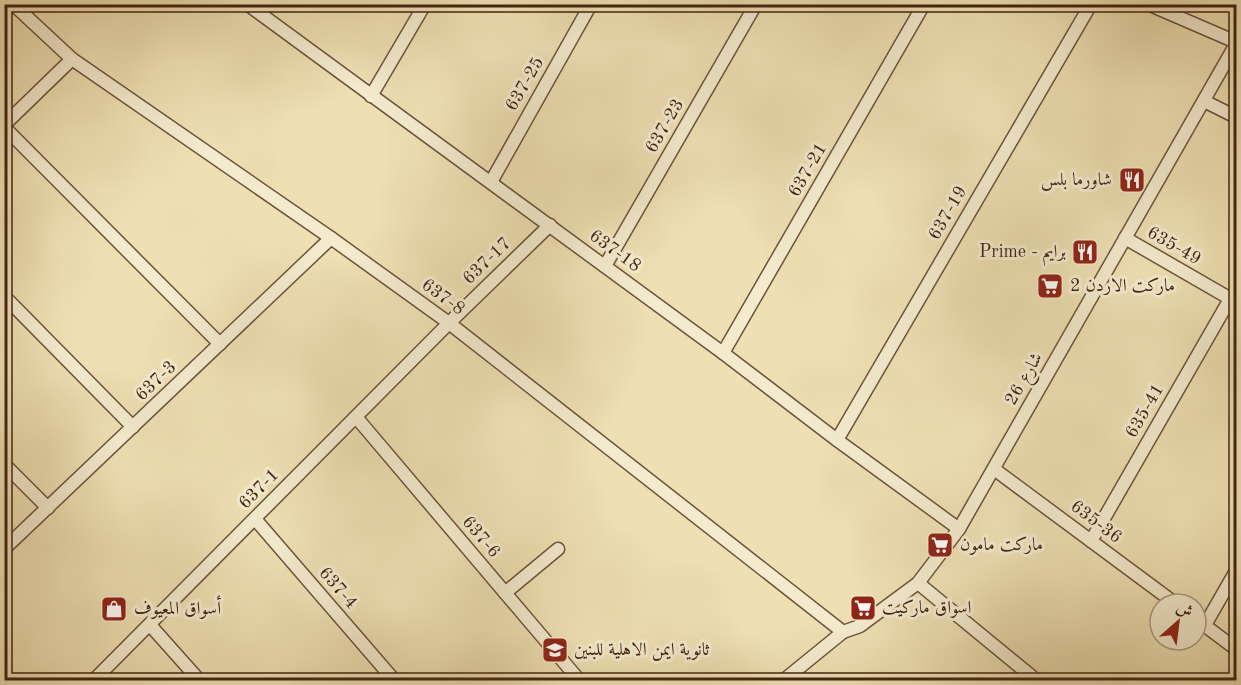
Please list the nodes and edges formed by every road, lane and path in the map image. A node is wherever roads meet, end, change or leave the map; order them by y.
1 (13, 4) edge
2 (425, 4) edge
3 (591, 4) edge
4 (756, 4) edge
5 (924, 4) edge
6 (1091, 4) edge
7 (1148, 4) edge
8 (254, 7) edge
9 (1236, 43) edge
10 (72, 59) junction
11 (371, 96) junction
12 (1204, 101) junction
13 (1236, 117) edge
14 (4, 126) edge
15 (491, 182) junction
16 (550, 225) junction
17 (331, 238) junction
18 (1125, 238) junction
19 (605, 266) junction
20 (4, 296) edge
21 (1233, 301) edge
22 (449, 323) junction
23 (220, 344) junction
24 (723, 353) junction
25 (356, 417) junction
26 (133, 427) junction
27 (837, 440) junction
28 (4, 464) edge
29 (994, 469) junction
30 (48, 508) junction
31 (255, 519) junction
32 (959, 529) junction
33 (1091, 541) junction
34 (4, 549) edge
35 (558, 549) dead end
36 (1236, 571) edge
37 (918, 583) junction
38 (1160, 592) edge
39 (505, 593) junction
40 (1208, 611) edge
41 (150, 625) junction
42 (1208, 628) edge
43 (843, 632) junction
44 (1236, 649) edge
45 (1028, 678) edge
46 (94, 681) edge
47 (199, 681) edge
48 (394, 681) edge
49 (579, 681) edge
50 (784, 681) edge

1 - 10 street, 637-8
2 - 11 street
3 - 15 street, 637-25
4 - 19 street, 637-23
5 - 24 street, 637-21
6 - 27 street, 637-19
7 - 9 street
8 - 11 street, 637-18
9 - 12 street, شارع 26
10 - 14 street
10 - 17 street, 637-8
11 - 15 street, 637-18
12 - 13 street
12 - 18 street, شارع 26
14 - 23 street
15 - 16 street, 637-18
16 - 19 street, 637-18
16 - 22 street, 637-17
17 - 22 street, 637-8
17 - 23 street, 637-3
18 - 21 street, 635-49
18 - 29 street, شارع 26
19 - 24 street, 637-18
20 - 26 street
21 - 33 street, 635-41
22 - 25 street, 637-1
22 - 43 street, 637-8
23 - 26 street, 637-3
24 - 27 street, 637-18
25 - 31 street, 637-1
25 - 39 street, 637-6
26 - 30 street, 637-3
27 - 32 street, 637-18
28 - 30 street
29 - 32 street, شارع 26
29 - 33 street, 635-36
30 - 34 street, 637-3
31 - 41 street, 637-1
31 - 48 street, 637-4
32 - 37 street, شارع 26
33 - 38 street, 635-36
35 - 39 street
36 - 40 street
37 - 43 street, شارع 26
37 - 45 street
39 - 49 street, 637-6
41 - 46 street, 637-1
41 - 47 street
42 - 44 street
43 - 50 street, شارع 26

